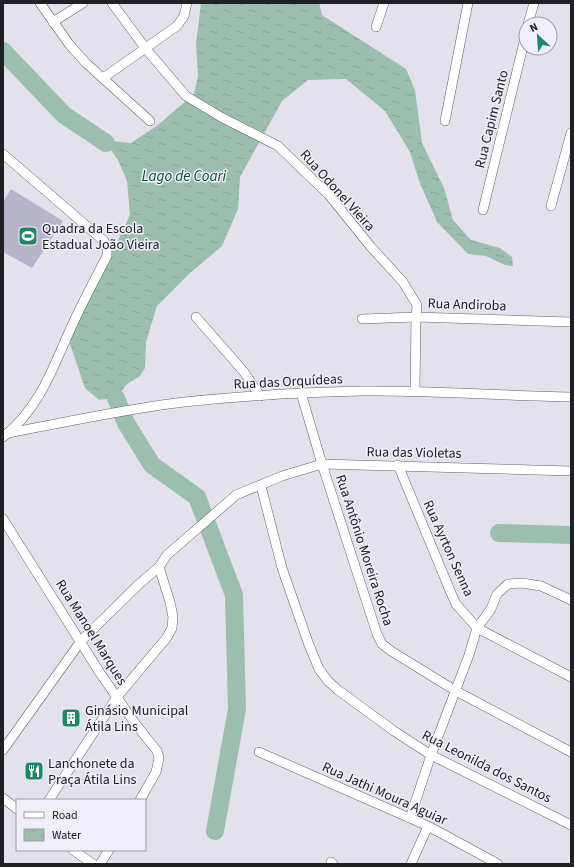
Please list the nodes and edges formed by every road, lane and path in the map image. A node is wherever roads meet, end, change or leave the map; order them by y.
1 (40, 3) edge
2 (83, 3) edge
3 (112, 3) edge
4 (187, 3) edge
5 (384, 3) edge
6 (468, 3) edge
7 (534, 3) edge
8 (530, 16) edge
9 (53, 22) junction
10 (376, 26) dead end
11 (146, 48) junction
12 (521, 56) edge
13 (103, 78) junction
14 (150, 121) dead end
15 (445, 121) dead end
16 (571, 132) edge
17 (3, 154) edge
18 (551, 206) dead end
19 (483, 210) dead end
20 (196, 317) dead end
21 (416, 317) junction
22 (362, 319) dead end
23 (571, 322) edge
24 (415, 391) junction
25 (301, 393) junction
26 (260, 396) junction
27 (571, 397) edge
28 (6, 435) edge
29 (322, 464) junction
30 (398, 465) junction
31 (571, 470) edge
32 (261, 486) junction
33 (3, 519) edge
34 (159, 567) junction
35 (571, 600) edge
36 (477, 628) junction
37 (81, 641) junction
38 (571, 677) edge
39 (456, 691) junction
40 (117, 697) junction
41 (3, 750) edge
42 (259, 752) dead end
43 (571, 752) edge
44 (431, 755) junction
45 (3, 798) edge
46 (50, 799) edge
47 (141, 799) edge
48 (16, 808) edge
49 (410, 818) junction
50 (571, 825) edge
51 (428, 826) junction
52 (75, 851) edge
53 (108, 851) edge
54 (93, 864) edge
55 (100, 864) edge
56 (411, 864) edge
57 (498, 864) edge

1 - 9 street
2 - 9 street
3 - 11 street, Rua Odonel Vieira
4 - 11 street
5 - 10 street
6 - 15 street
7 - 8 street
9 - 13 street
11 - 13 street
11 - 21 street, Rua Odonel Vieira
12 - 19 street, Rua Capim Santo
13 - 14 street
16 - 18 street
17 - 28 street
20 - 26 street
21 - 22 street, Rua Andiroba
21 - 23 street, Rua Andiroba
21 - 24 street, Rua Odonel Vieira
24 - 25 street, Rua das Orquídeas
24 - 27 street, Rua das Orquídeas
25 - 26 street, Rua das Orquídeas
25 - 29 street, Rua Antônio Moreira Rocha
26 - 28 street, Rua das Orquídeas
29 - 30 street, Rua das Violetas
29 - 32 street, Rua das Violetas
29 - 39 street, Rua Antônio Moreira Rocha
30 - 31 street, Rua das Violetas
30 - 36 street, Rua Ayrton Senna
32 - 34 street, Rua das Violetas
32 - 44 street, Rua Leonilda dos Santos
33 - 37 street, Rua Manoel Marques
34 - 37 street
34 - 40 street
35 - 36 street
36 - 38 street, Rua Ayrton Senna
36 - 39 street
37 - 40 street, Rua Manoel Marques
37 - 41 street
39 - 43 street, Rua Antônio Moreira Rocha
39 - 44 street
40 - 46 street
40 - 47 street, Rua Manoel Marques
42 - 49 street, Rua Jathi Moura Aguiar
44 - 49 street
44 - 50 street, Rua Leonilda dos Santos
45 - 48 street
49 - 51 street, Rua Jathi Moura Aguiar
51 - 56 street
51 - 57 street, Rua Jathi Moura Aguiar
52 - 54 street
53 - 55 street

